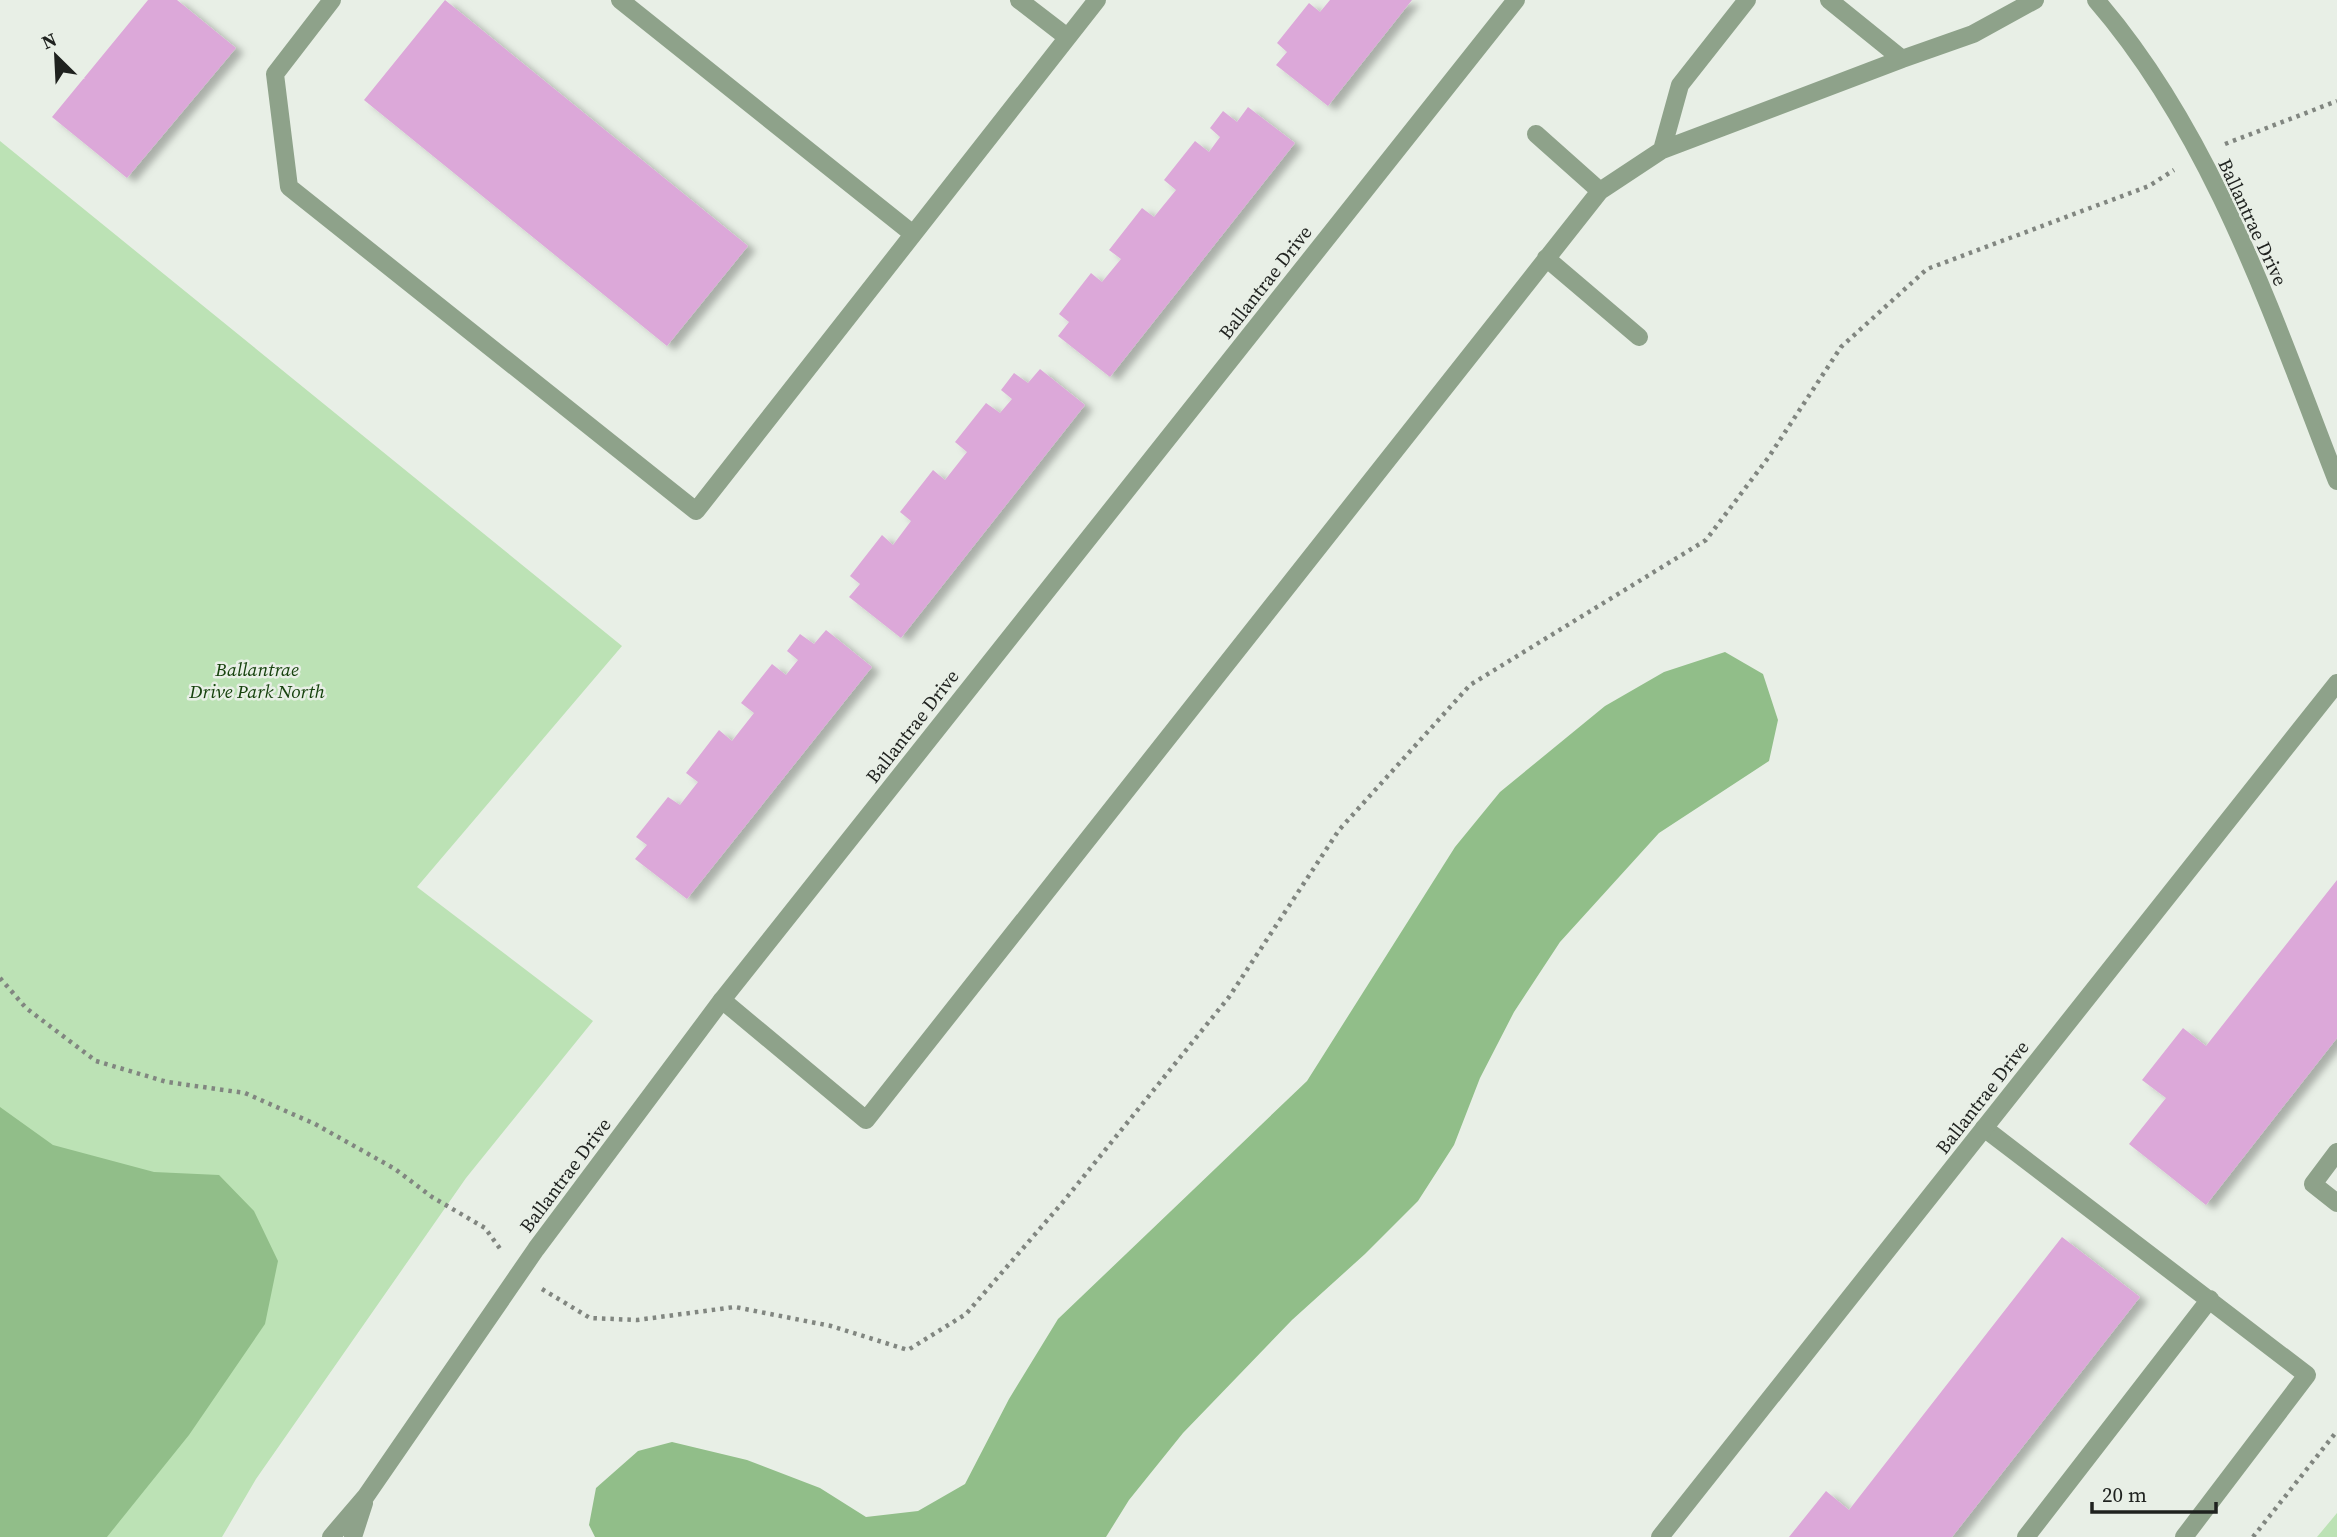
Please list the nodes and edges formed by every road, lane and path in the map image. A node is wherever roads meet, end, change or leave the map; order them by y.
1 (332, 0) edge
2 (620, 0) edge
3 (1020, 0) edge
4 (1097, 0) edge
5 (1516, 0) edge
6 (1747, 0) edge
7 (1829, 0) edge
8 (2035, 0) edge
9 (2096, 0) edge
10 (1067, 37) junction
11 (1902, 59) junction
12 (2337, 101) edge
13 (1536, 134) dead end
14 (1662, 150) junction
15 (2198, 156) junction
16 (1600, 191) junction
17 (913, 234) junction
18 (1546, 258) junction
19 (1639, 337) dead end
20 (2337, 481) edge
21 (2337, 683) edge
22 (0, 978) edge
23 (722, 1000) junction
24 (1984, 1128) junction
25 (2337, 1152) edge
26 (2337, 1203) edge
27 (519, 1274) junction
28 (2210, 1299) junction
29 (2337, 1431) edge
30 (366, 1496) junction
31 (331, 1537) edge
32 (354, 1537) edge
33 (1660, 1537) edge
34 (2026, 1537) edge
35 (2184, 1537) edge
36 (2253, 1537) edge

1 - 17 street
2 - 17 street
3 - 10 street
4 - 10 street
5 - 23 street, Ballantrae Drive
6 - 14 street
7 - 11 street
8 - 11 street
9 - 15 street, Ballantrae Drive
10 - 17 street
11 - 14 street
12 - 15 path
13 - 16 street
14 - 16 street
15 - 20 street, Ballantrae Drive
15 - 27 path
16 - 18 street
18 - 19 street
18 - 23 street
21 - 24 street, Ballantrae Drive
22 - 27 path
23 - 27 street, Ballantrae Drive
24 - 28 street
24 - 33 street, Ballantrae Drive
25 - 26 street
27 - 30 street, Ballantrae Drive
28 - 34 street
28 - 35 street
29 - 36 path
30 - 31 street, Ballantrae Drive
30 - 32 street, Ballantrae Drive

